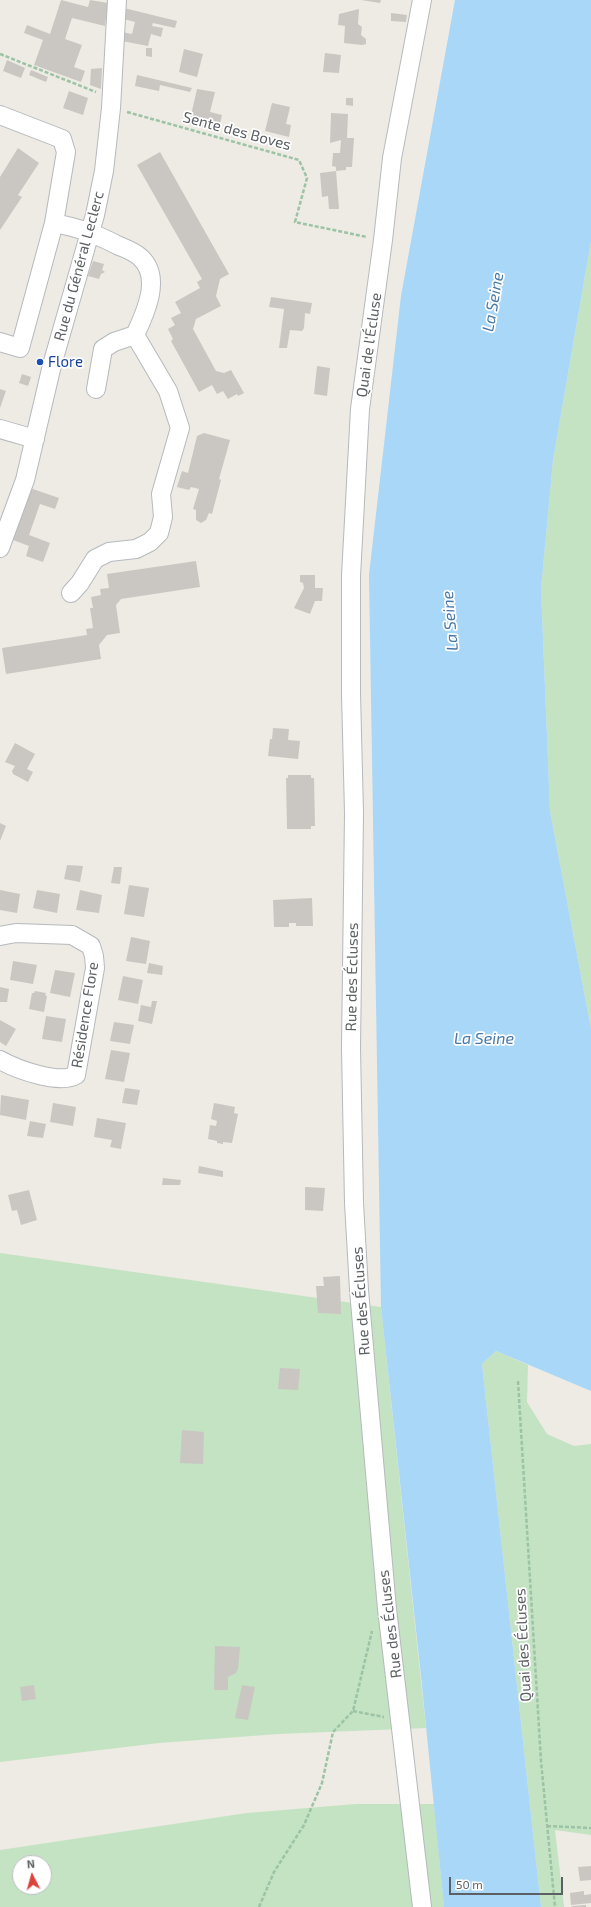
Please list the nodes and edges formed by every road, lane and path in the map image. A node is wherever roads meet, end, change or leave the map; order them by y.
1 (117, 0) edge
2 (422, 0) edge
3 (0, 54) edge
4 (111, 101) junction
5 (0, 115) edge
6 (54, 223) junction
7 (90, 231) junction
8 (383, 240) junction
9 (135, 335) junction
10 (0, 342) edge
11 (96, 389) dead end
12 (0, 429) edge
13 (35, 440) junction
14 (0, 548) edge
15 (71, 593) dead end
16 (351, 693) joint
17 (0, 936) edge
18 (0, 1060) edge
19 (518, 1380) dead end
20 (373, 1627) dead end
21 (353, 1712) junction
22 (401, 1719) junction
23 (548, 1826) junction
24 (591, 1828) edge
25 (258, 1907) edge
26 (422, 1907) edge
27 (555, 1907) edge

1 - 4 street, Rue du Général Leclerc
2 - 8 street, Quai de l'Écluse
3 - 4 path
4 - 7 street, Rue du Général Leclerc
4 - 8 path, Sente des Boves
5 - 6 street
6 - 7 street
6 - 10 street
7 - 9 street
7 - 13 street, Rue du Général Leclerc
8 - 16 street, Quai de l'Écluse
9 - 11 street
9 - 15 street
12 - 13 street
13 - 14 street, Rue du Général Leclerc
16 - 22 street, Rue des Écluses
17 - 18 street, Résidence Flore
19 - 23 path, Quai des Écluses
20 - 21 path
21 - 22 path
21 - 25 path
22 - 26 street, Rue des Écluses
23 - 24 path
23 - 27 path, Quai des Écluses

